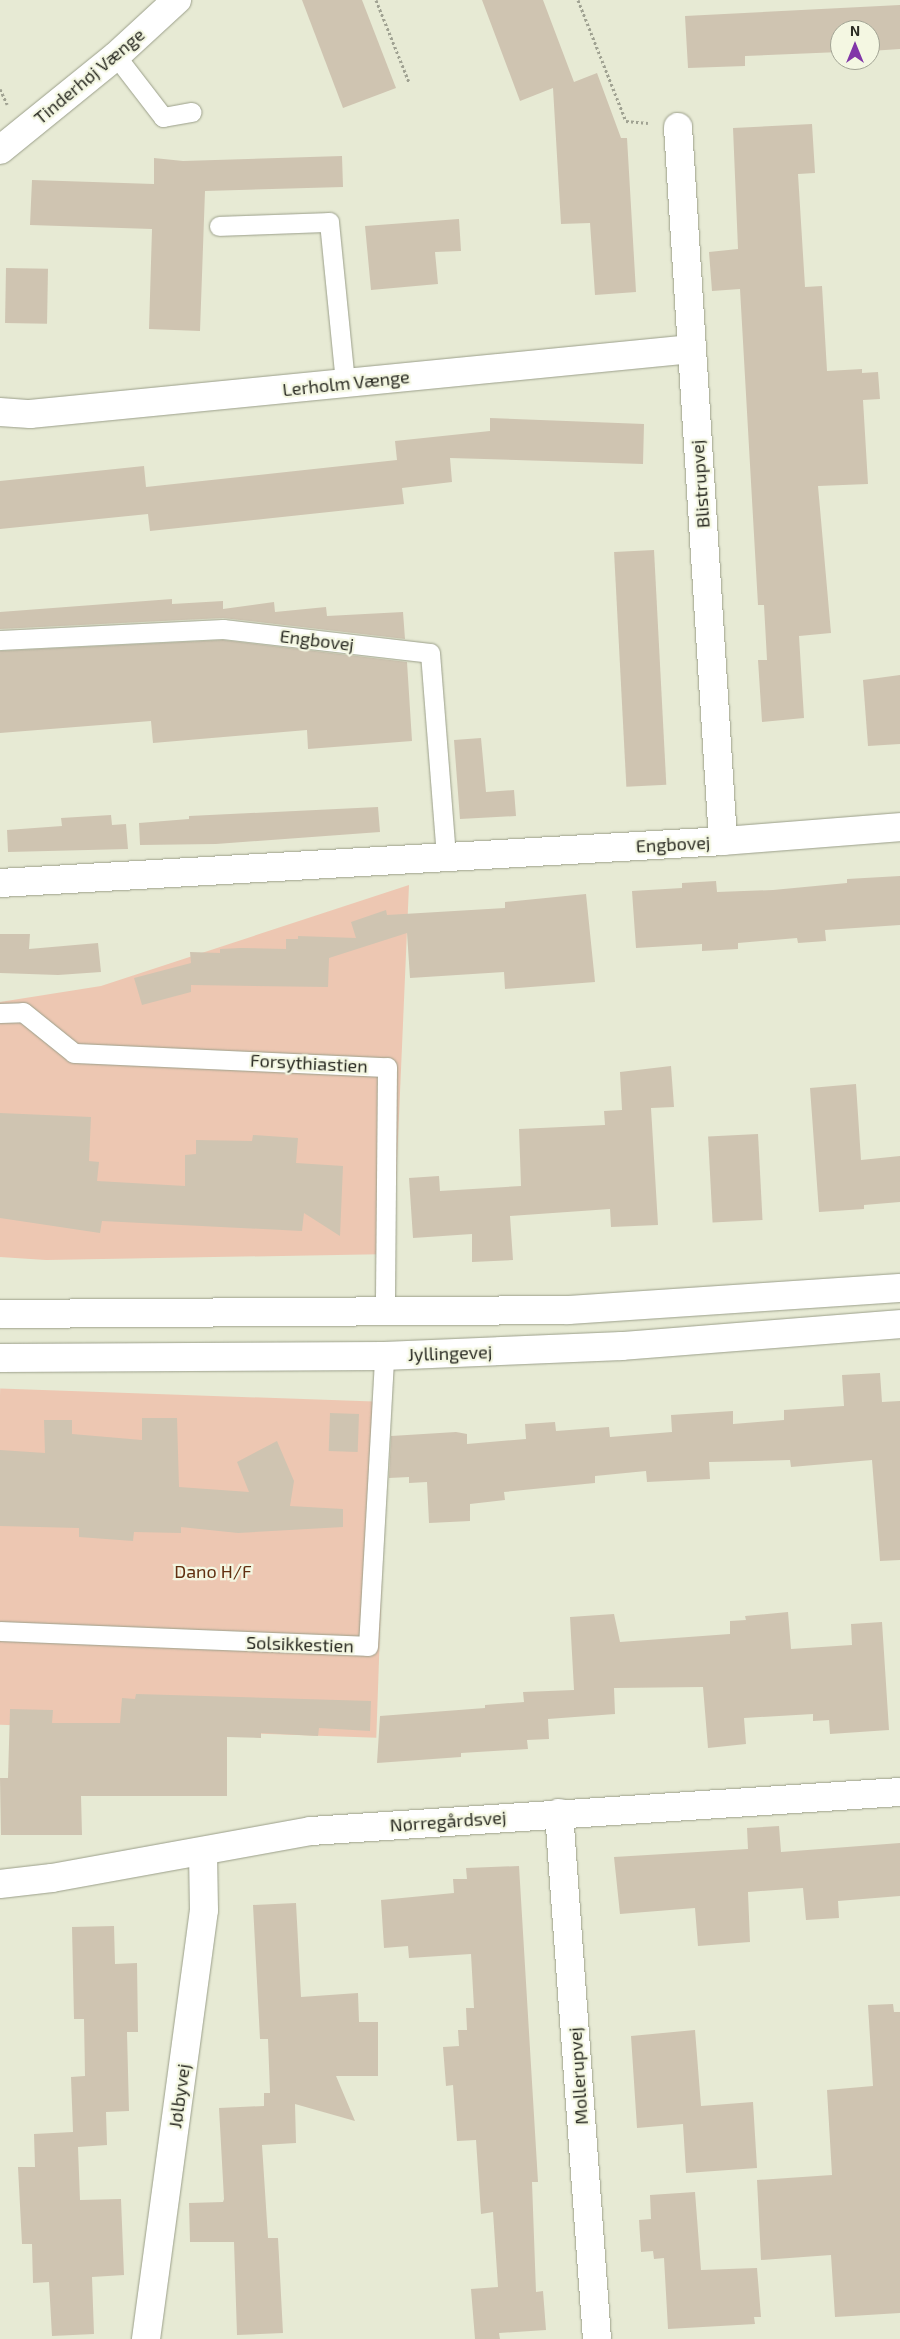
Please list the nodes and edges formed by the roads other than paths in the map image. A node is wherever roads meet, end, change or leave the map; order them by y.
1 (177, 0) edge
2 (116, 56) junction
3 (192, 112) dead end
4 (678, 127) road end
5 (0, 150) edge
6 (219, 226) dead end
7 (692, 349) junction
8 (345, 383) junction
9 (0, 412) edge
10 (0, 640) edge
11 (900, 827) edge
12 (723, 841) junction
13 (446, 856) junction
14 (0, 884) edge
15 (0, 1013) edge
16 (900, 1288) edge
17 (385, 1313) junction
18 (0, 1314) edge
19 (900, 1324) edge
20 (384, 1356) junction
21 (0, 1358) edge
22 (0, 1631) edge
23 (900, 1792) edge
24 (559, 1813) junction
25 (203, 1852) junction
26 (0, 1884) edge
27 (146, 2339) edge
28 (597, 2339) edge

1 - 2 street, Tinderhøj Vænge
2 - 3 lane
2 - 5 street, Tinderhøj Vænge
4 - 7 street, Blistrupvej
6 - 8 lane
7 - 8 street, Lerholm Vænge
7 - 12 street, Blistrupvej
8 - 9 street, Lerholm Vænge
10 - 13 lane, Engbovej
11 - 12 street, Engbovej
12 - 13 street, Engbovej
13 - 14 street, Engbovej
15 - 17 lane, Forsythiastien
16 - 17 street
17 - 18 street
19 - 20 street, Jyllingevej
20 - 21 street, Jyllingevej
20 - 22 lane, Solsikkestien
23 - 24 street, Nørregårdsvej
24 - 25 street, Nørregårdsvej
24 - 28 street, Mollerupvej
25 - 26 street, Nørregårdsvej
25 - 27 street, Jølbyvej

